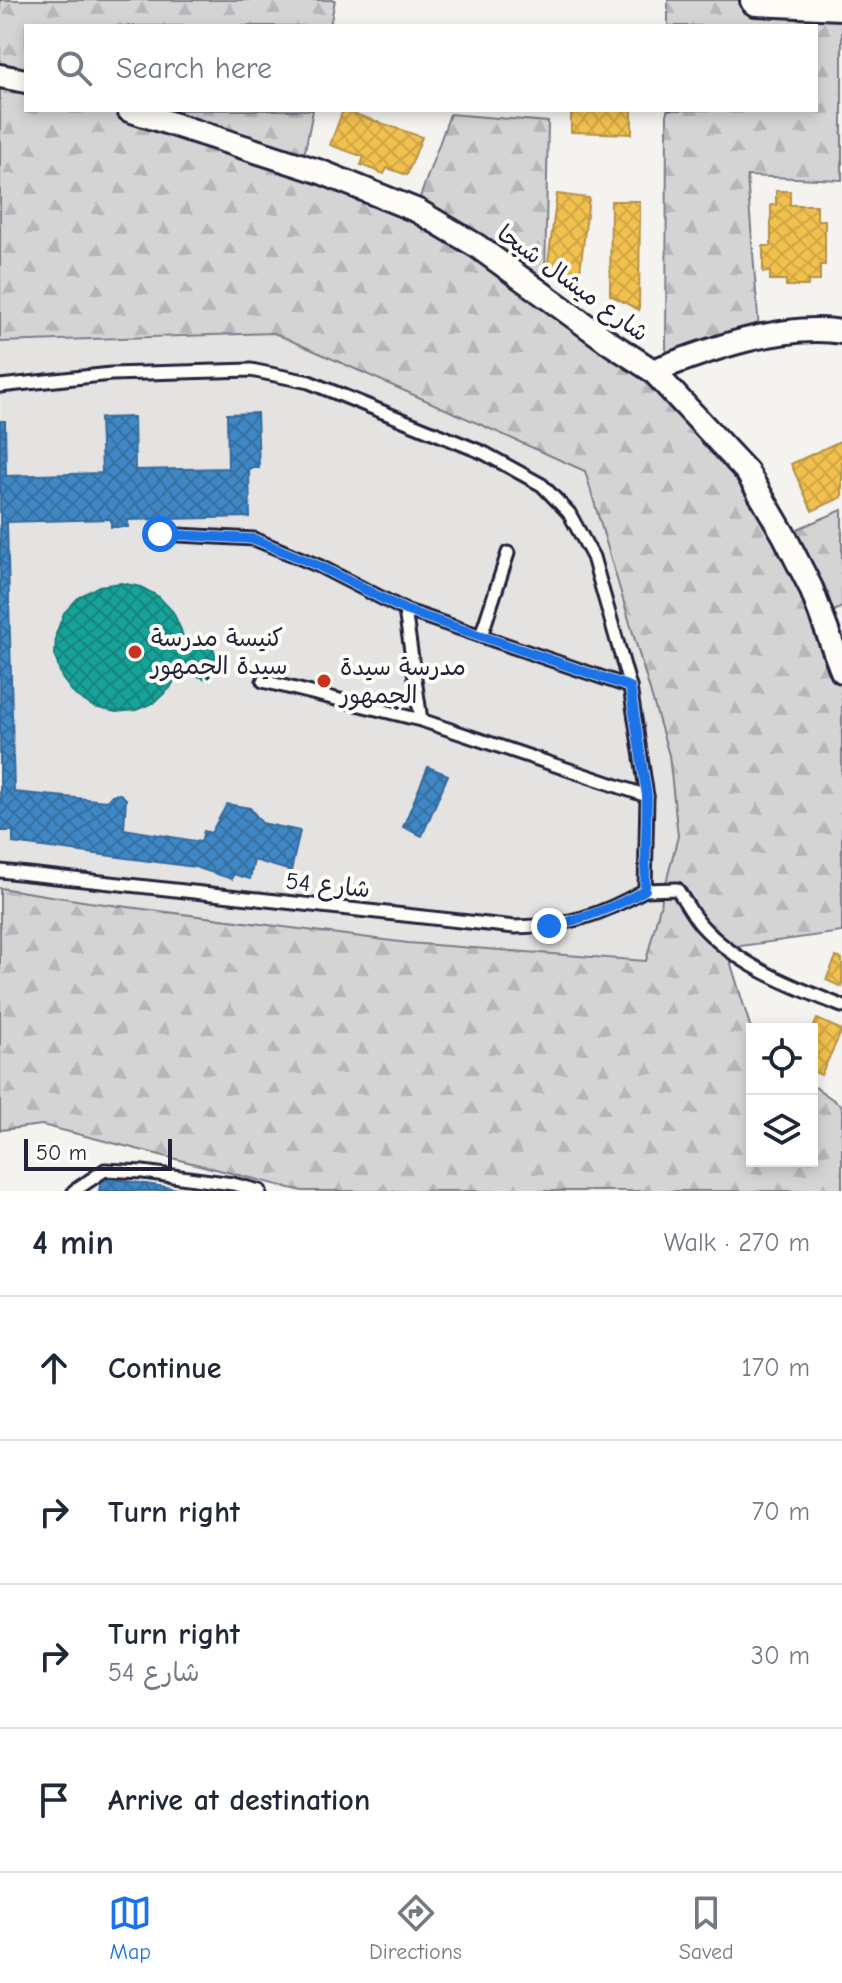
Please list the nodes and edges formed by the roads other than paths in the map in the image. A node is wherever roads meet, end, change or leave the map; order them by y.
1 (756, 0) edge
2 (842, 4) edge
3 (0, 76) edge
4 (24, 81) edge
5 (135, 112) edge
6 (842, 332) edge
7 (653, 371) junction
8 (0, 386) edge
9 (160, 534) dead end
10 (508, 553) dead end
11 (405, 610) junction
12 (481, 636) junction
13 (842, 671) edge
14 (263, 681) dead end
15 (630, 687) junction
16 (421, 720) junction
17 (647, 796) junction
18 (0, 871) edge
19 (645, 890) junction
20 (842, 1006) edge
21 (74, 1191) edge
22 (260, 1191) edge

1 - 2 main road
3 - 4 street
5 - 7 street, شارع ميشال شيحا
6 - 7 street
7 - 13 street, شارع ميشال شيحا
8 - 15 lane
9 - 11 lane
10 - 12 lane
11 - 12 lane
11 - 16 lane
12 - 15 lane
14 - 16 lane
15 - 17 lane
16 - 17 lane
17 - 19 lane
18 - 19 lane, شارع 54
19 - 20 lane
21 - 22 lane

